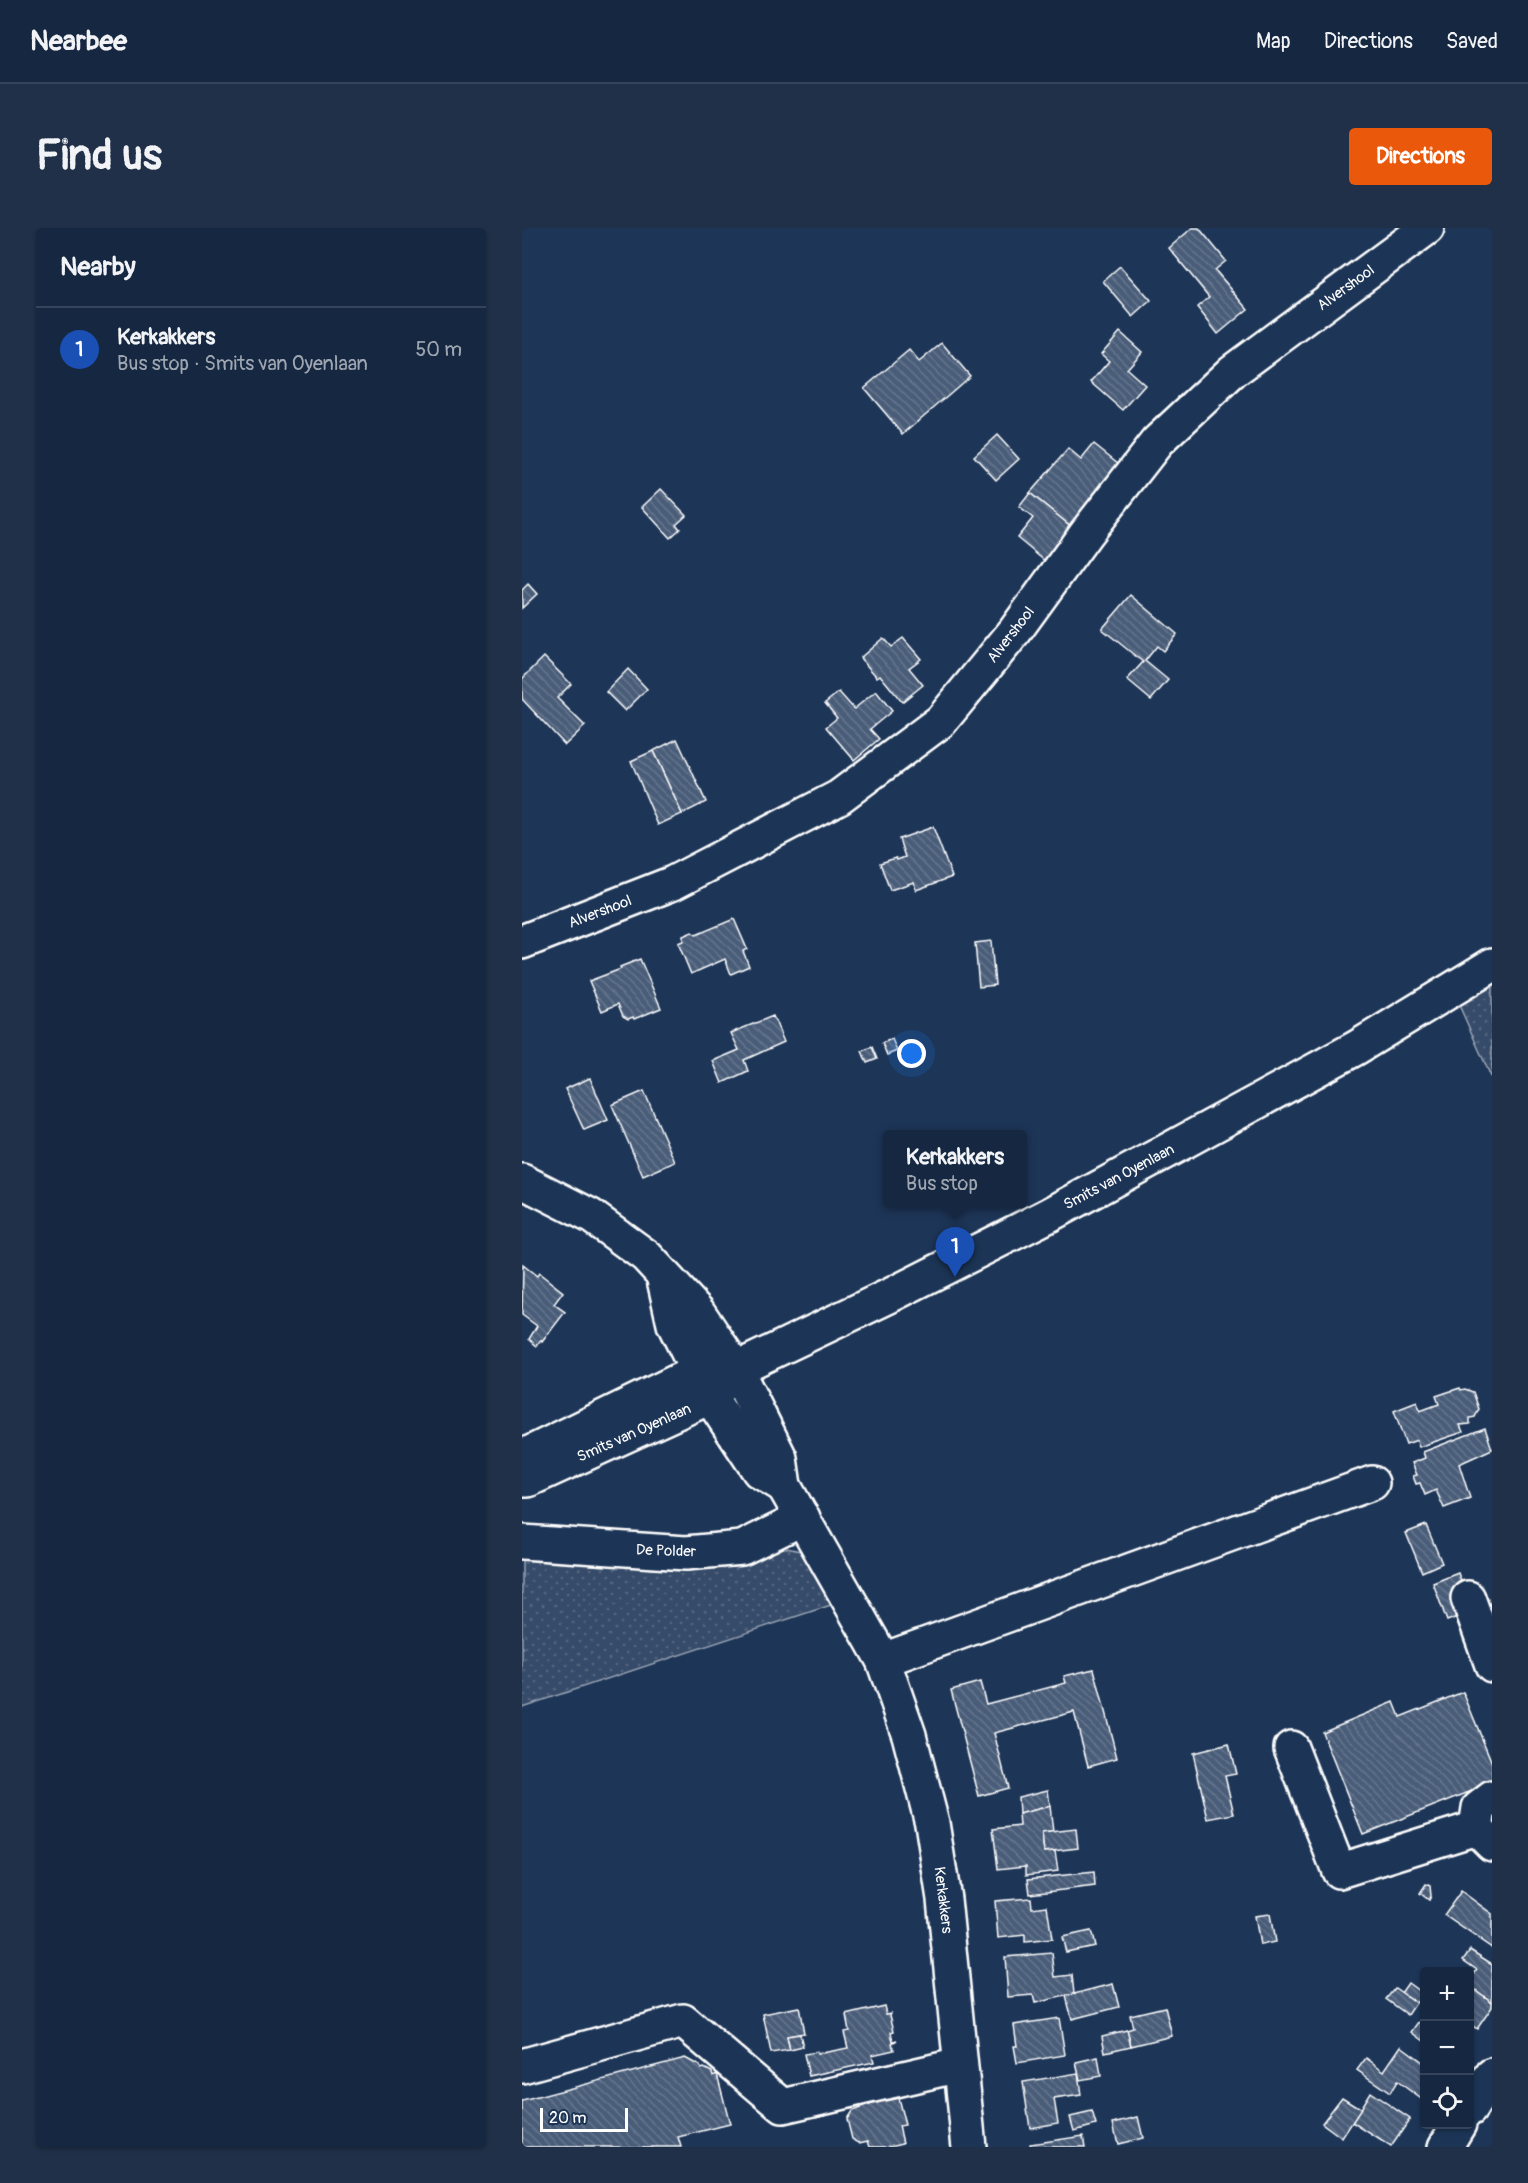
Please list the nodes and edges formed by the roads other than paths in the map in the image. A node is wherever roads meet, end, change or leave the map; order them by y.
1 (1427, 228) edge
2 (522, 942) edge
3 (1492, 965) edge
4 (522, 1181) edge
5 (662, 1273) junction
6 (736, 1370) junction
7 (703, 1385) junction
8 (522, 1457) edge
9 (522, 1480) edge
10 (1372, 1483) dead end
11 (784, 1485) junction
12 (803, 1518) junction
13 (522, 1542) edge
14 (1468, 1598) dead end
15 (883, 1660) junction
16 (1492, 1665) edge
17 (1291, 1748) dead end
18 (1492, 1798) edge
19 (1484, 1836) edge
20 (960, 2065) junction
21 (522, 2066) edge
22 (1491, 2078) edge
23 (1474, 2103) edge
24 (1456, 2129) edge
25 (969, 2147) edge
26 (1444, 2147) edge

1 - 2 street, Alvershool
3 - 6 street, Smits van Oyenlaan
4 - 5 street, Kerkakkers
5 - 6 street, Kerkakkers
5 - 7 street
6 - 7 street, Smits van Oyenlaan
6 - 11 street, Kerkakkers
7 - 8 street, Smits van Oyenlaan
7 - 9 street, Smits van Oyenlaan
7 - 11 street
10 - 15 street
11 - 12 street, Kerkakkers
12 - 13 street, De Polder
12 - 15 street, Kerkakkers
14 - 16 street
15 - 20 street, Kerkakkers
17 - 19 street
18 - 19 street
20 - 21 street
20 - 25 street, Kerkakkers
22 - 23 street
24 - 26 street

